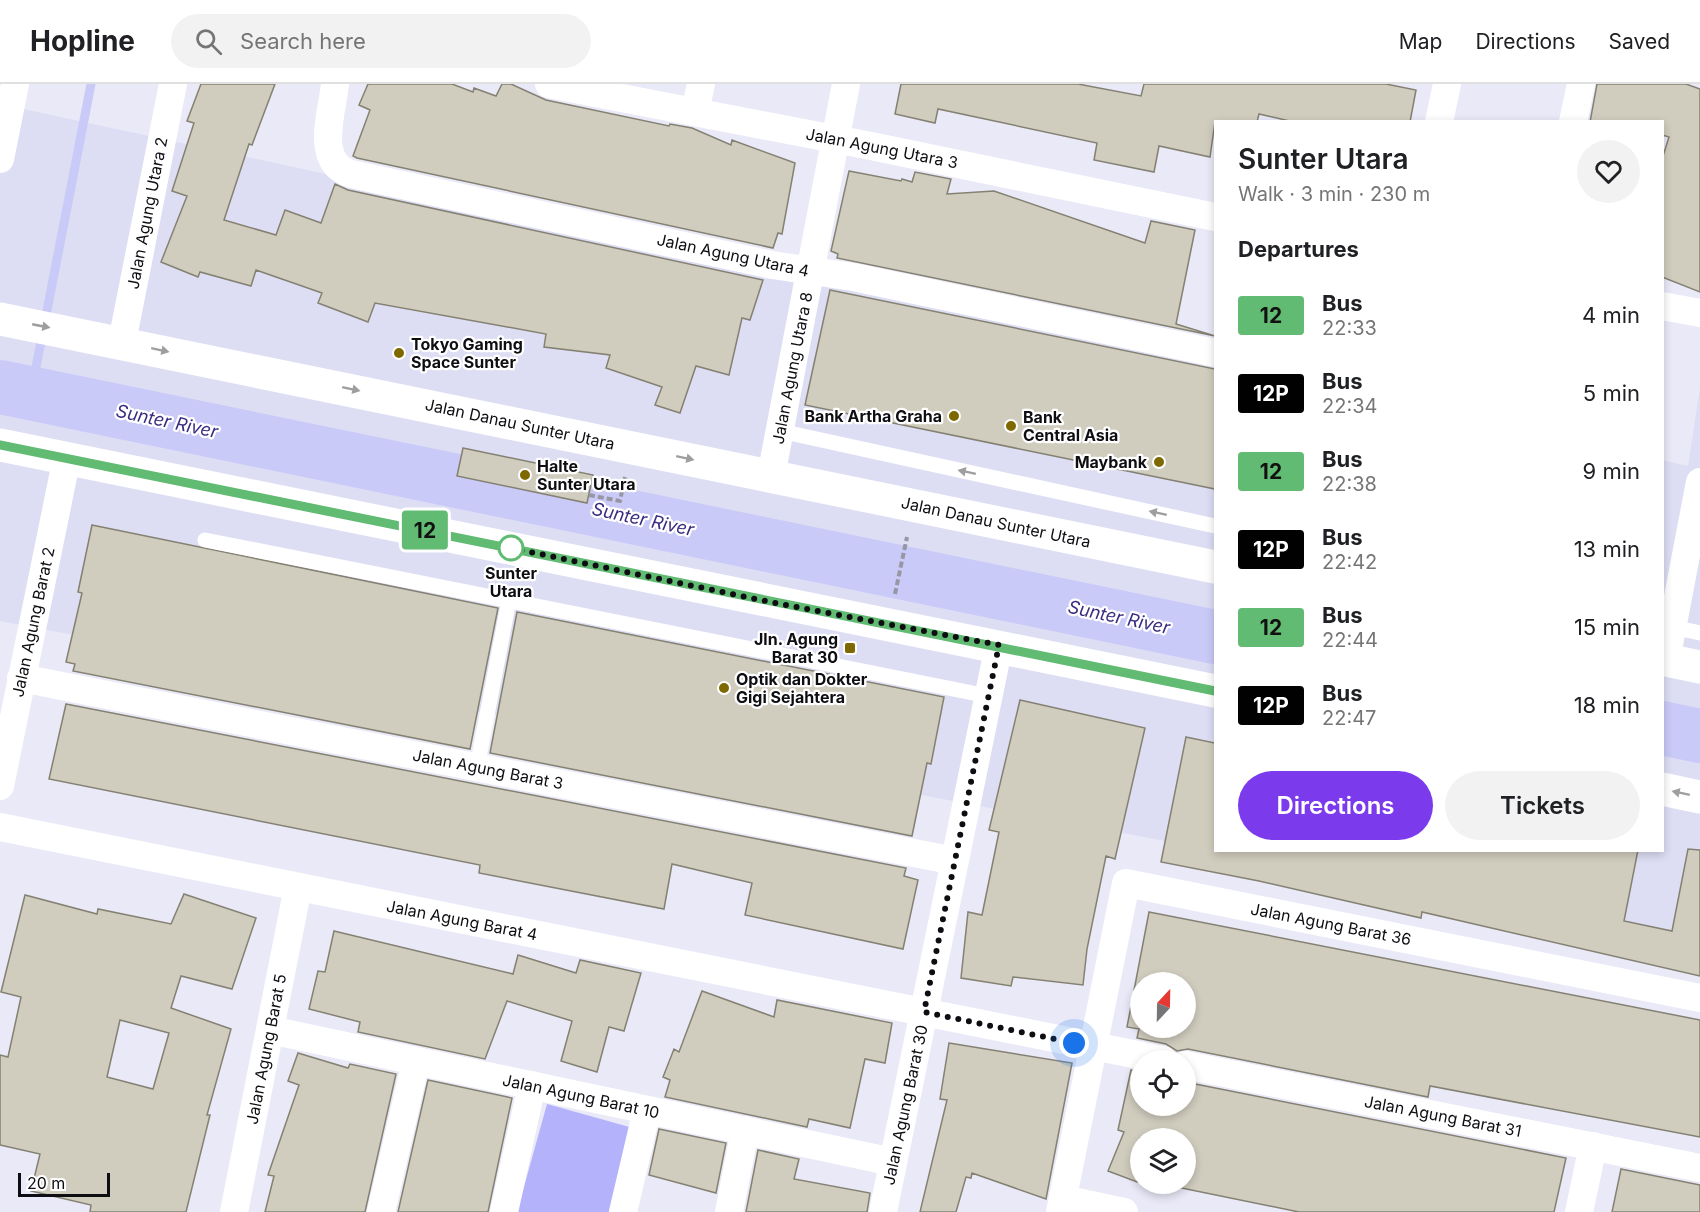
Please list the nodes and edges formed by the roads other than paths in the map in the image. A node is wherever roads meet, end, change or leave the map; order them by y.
1 (15, 84) edge
2 (173, 84) edge
3 (335, 84) edge
4 (549, 84) edge
5 (701, 84) edge
6 (846, 84) edge
7 (1447, 84) edge
8 (1581, 84) edge
9 (696, 112) junction
10 (1439, 120) edge
11 (1573, 120) edge
12 (836, 139) junction
13 (0, 159) edge
14 (1214, 217) edge
15 (810, 272) junction
16 (1664, 306) edge
17 (1700, 313) edge
18 (0, 319) edge
19 (122, 342) junction
20 (1214, 354) edge
21 (780, 431) junction
22 (0, 445) edge
23 (57, 455) junction
24 (771, 476) junction
25 (1700, 482) edge
26 (1214, 526) edge
27 (205, 540) dead end
28 (1214, 567) edge
29 (509, 600) junction
30 (1667, 626) edge
31 (1700, 633) edge
32 (999, 645) junction
33 (1664, 659) edge
34 (1700, 666) edge
35 (21, 678) junction
36 (1214, 691) edge
37 (988, 696) junction
38 (477, 767) junction
39 (0, 786) edge
40 (1664, 789) edge
41 (1700, 797) edge
42 (0, 827) edge
43 (955, 861) junction
44 (298, 887) junction
45 (1700, 998) edge
46 (924, 1012) junction
47 (270, 1030) junction
48 (1095, 1047) junction
49 (1130, 1054) edge
50 (416, 1061) junction
51 (1196, 1067) edge
52 (532, 1085) junction
53 (647, 1110) junction
54 (745, 1130) junction
55 (1593, 1146) junction
56 (893, 1162) junction
57 (1700, 1168) edge
58 (1062, 1206) edge
59 (234, 1212) edge
60 (381, 1212) edge
61 (504, 1212) edge
62 (623, 1212) edge
63 (729, 1212) edge
64 (883, 1212) edge
65 (1124, 1212) edge
66 (1579, 1212) edge

1 - 13 street
2 - 19 street, Jalan Agung Utara 2
3 - 15 street, Jalan Agung Utara 4
4 - 9 street, Jalan Agung Utara 3
5 - 9 street
6 - 12 street, Jalan Agung Utara 8
7 - 10 street
8 - 11 street
9 - 12 street, Jalan Agung Utara 3
12 - 14 street, Jalan Agung Utara 3
12 - 15 street, Jalan Agung Utara 8
15 - 20 street, Jalan Agung Utara 4
15 - 21 street, Jalan Agung Utara 8
16 - 17 street
18 -> 19 main road, Jalan Danau Sunter Utara
19 -> 24 main road, Jalan Danau Sunter Utara
21 - 24 street, Jalan Agung Utara 8
26 -> 21 lane
22 - 23 main road
23 - 32 main road
23 - 35 street, Jalan Agung Barat 2
24 - 28 main road, Jalan Danau Sunter Utara
25 - 30 street
27 - 29 lane
29 - 37 lane
29 - 38 lane
30 - 31 lane
30 - 33 street
32 - 36 main road
32 - 37 street, Jalan Agung Barat 30
33 - 34 main road
35 - 38 street, Jalan Agung Barat 3
35 - 39 street, Jalan Agung Barat 2
37 - 43 street, Jalan Agung Barat 30
38 - 43 street, Jalan Agung Barat 3
41 -> 40 main road
42 - 44 street, Jalan Agung Barat 4
43 - 46 street, Jalan Agung Barat 30
44 - 46 street, Jalan Agung Barat 4
44 - 47 street, Jalan Agung Barat 5
45 - 48 street, Jalan Agung Barat 36
46 - 48 street
46 - 56 street, Jalan Agung Barat 30
47 - 50 street, Jalan Agung Barat 10
47 - 59 street, Jalan Agung Barat 5
48 - 49 street
48 - 58 street
50 - 52 street, Jalan Agung Barat 10
50 - 60 street
51 - 55 street, Jalan Agung Barat 31
52 - 53 street, Jalan Agung Barat 10
52 - 61 street
53 - 54 street, Jalan Agung Barat 10
53 - 62 street
54 - 56 street, Jalan Agung Barat 10
54 - 63 street
55 - 57 street, Jalan Agung Barat 31
55 - 66 street
56 - 64 street, Jalan Agung Barat 30
58 - 65 street

